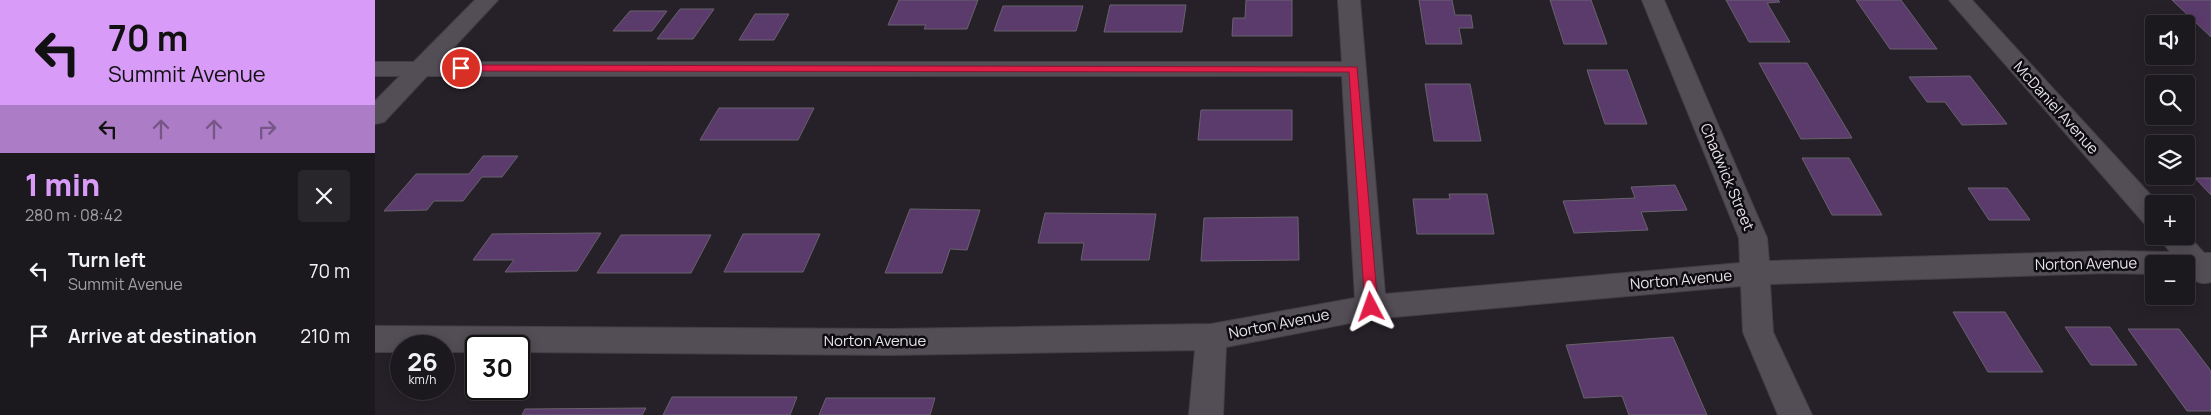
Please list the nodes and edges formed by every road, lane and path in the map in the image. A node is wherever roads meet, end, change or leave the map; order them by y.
1 (487, 0) edge
2 (1349, 0) edge
3 (1653, 0) edge
4 (1960, 0) edge
5 (375, 68) edge
6 (421, 68) junction
7 (1353, 69) junction
8 (375, 116) edge
9 (2145, 206) edge
10 (2181, 245) edge
11 (2206, 269) edge
12 (1756, 273) junction
13 (1371, 307) junction
14 (1211, 337) junction
15 (375, 339) edge
16 (1206, 415) edge
17 (1795, 415) edge

1 - 6 street
2 - 7 street
3 - 12 street, Chadwick Street
4 - 9 street, McDaniel Avenue
5 - 6 street
6 - 7 street
6 - 8 street
7 - 13 street
10 - 11 street
11 - 12 street, Norton Avenue
12 - 13 street, Norton Avenue
12 - 17 street, Chadwick Street
13 - 14 street, Norton Avenue
14 - 15 street, Norton Avenue
14 - 16 street

